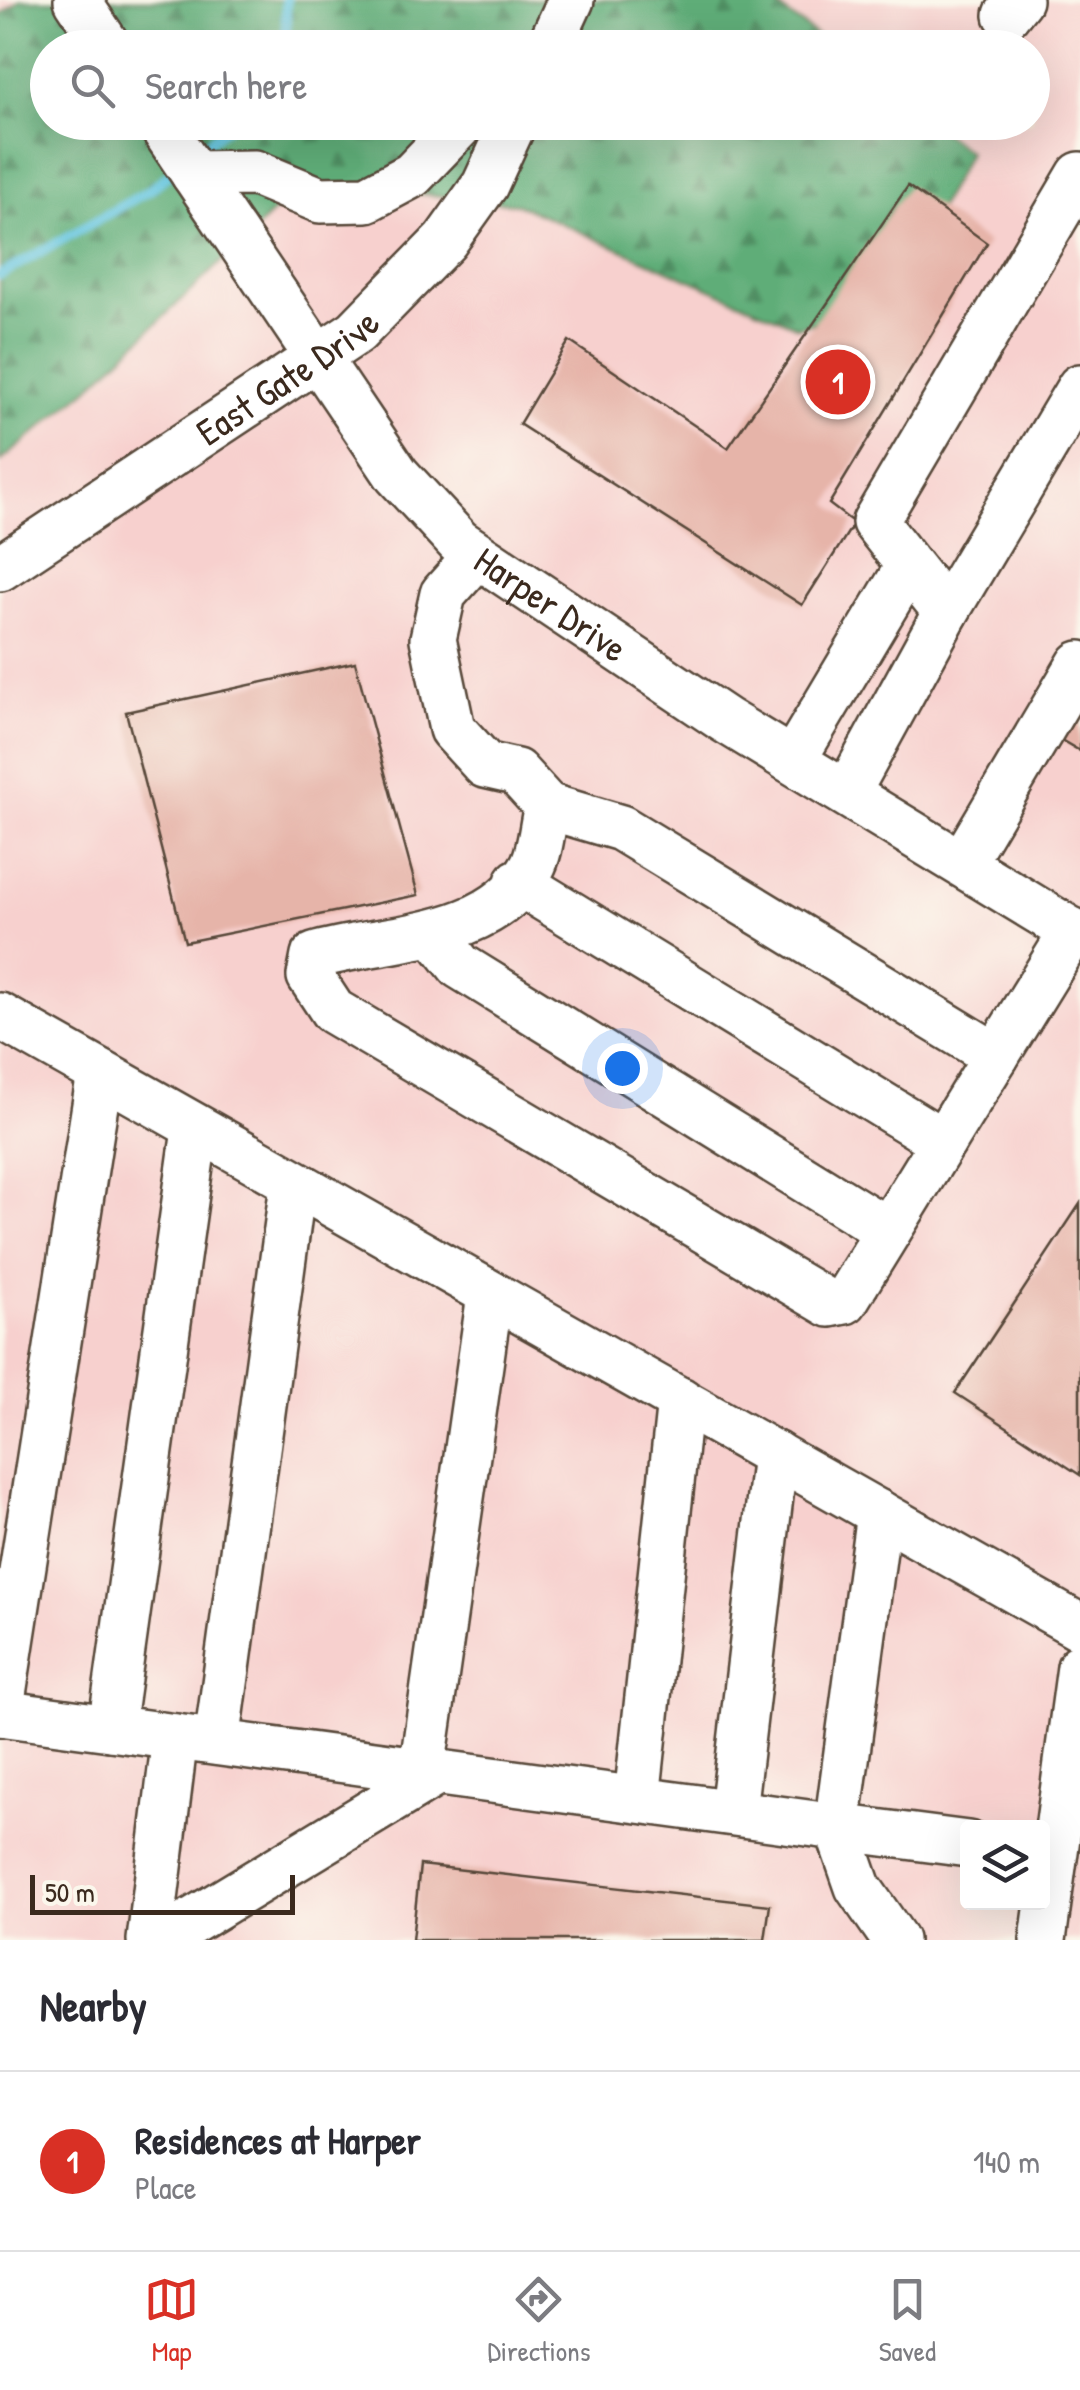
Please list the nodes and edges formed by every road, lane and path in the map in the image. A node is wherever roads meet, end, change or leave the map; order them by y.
1 (77, 0) edge
2 (571, 0) edge
3 (97, 30) edge
4 (557, 30) edge
5 (171, 140) edge
6 (446, 140) edge
7 (506, 140) edge
8 (194, 174) junction
9 (1080, 175) edge
10 (318, 358) junction
11 (1080, 386) edge
12 (476, 557) junction
13 (908, 567) junction
14 (0, 568) edge
15 (946, 612) junction
16 (1080, 664) edge
17 (793, 760) junction
18 (846, 793) junction
19 (546, 806) junction
20 (962, 863) junction
21 (518, 882) junction
22 (434, 933) junction
23 (1076, 934) edge
24 (0, 1016) edge
25 (996, 1056) junction
26 (100, 1073) junction
27 (195, 1130) junction
28 (942, 1142) junction
29 (293, 1185) junction
30 (888, 1230) junction
31 (490, 1295) junction
32 (680, 1400) junction
33 (775, 1454) junction
34 (879, 1513) junction
35 (1080, 1627) edge
36 (1080, 1667) edge
37 (0, 1713) edge
38 (112, 1728) junction
39 (196, 1740) junction
40 (430, 1771) junction
41 (637, 1799) junction
42 (733, 1811) junction
43 (838, 1827) junction
44 (1050, 1842) edge
45 (960, 1843) edge
46 (1045, 1910) edge
47 (150, 1940) edge
48 (161, 1940) edge
49 (895, 1940) edge
50 (1043, 1940) edge

1 - 3 street
2 - 4 street
5 - 8 street, Harper Drive
6 - 8 street
7 - 10 street, East Gate Drive
8 - 10 street, Harper Drive
9 - 13 street
10 - 12 street, Harper Drive
10 - 14 street, East Gate Drive
11 - 15 street
12 - 17 street, Harper Drive
12 - 19 street
13 - 15 street
13 - 17 street
15 - 18 street
16 - 20 street
17 - 18 street, Harper Drive
18 - 20 street, Harper Drive
19 - 21 street
19 - 25 street
20 - 23 street, Harper Drive
21 - 22 street
21 - 28 street
22 - 30 street
22 - 30 street
23 - 25 street
24 - 26 street
25 - 28 street
26 - 27 street
26 - 37 street
27 - 29 street
27 - 38 street
28 - 30 street
29 - 31 street
29 - 39 street
31 - 32 street
31 - 40 street
32 - 33 street
32 - 41 street
33 - 34 street
33 - 42 street
34 - 35 street
34 - 43 street
36 - 44 street
37 - 38 street
38 - 39 street
39 - 40 street
39 - 47 street
40 - 41 street
40 - 48 street
41 - 42 street
42 - 43 street
43 - 45 street
43 - 49 street
46 - 50 street

